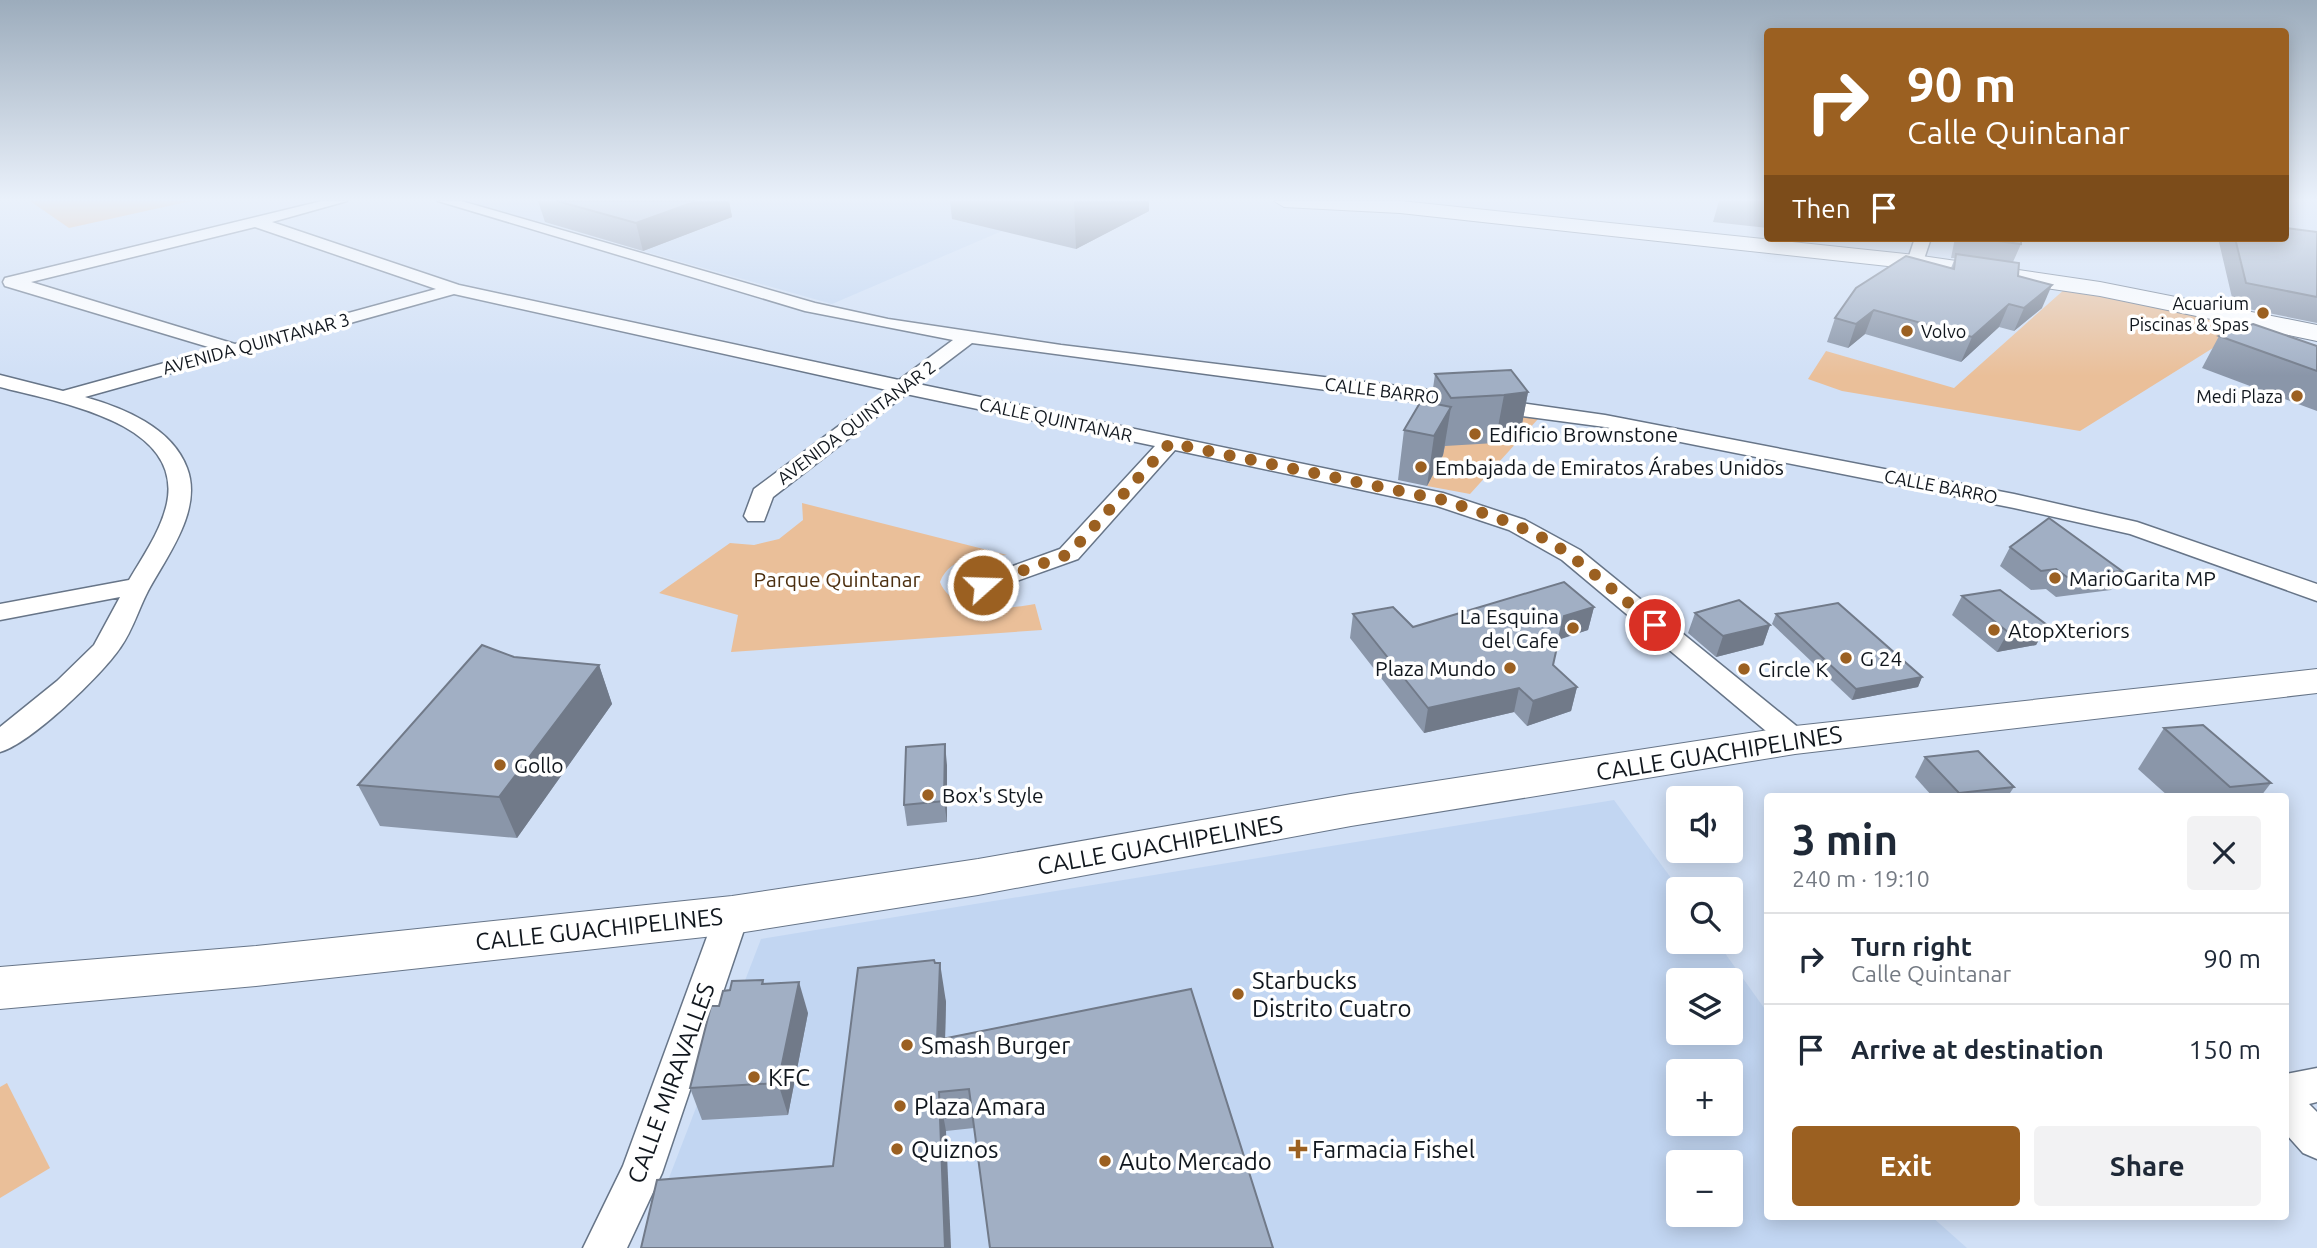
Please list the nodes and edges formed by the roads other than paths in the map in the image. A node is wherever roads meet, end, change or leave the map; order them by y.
1 (95, 259) edge
2 (366, 259) edge
3 (646, 259) edge
4 (1889, 259) edge
5 (1915, 262) joint
6 (5, 280) edge
7 (454, 289) junction
8 (2317, 333) edge
9 (968, 337) junction
10 (233, 349) junction
11 (0, 381) edge
12 (900, 387) junction
13 (59, 399) junction
14 (1170, 443) junction
15 (756, 516) dead end
16 (983, 585) dead end
17 (139, 586) junction
18 (2317, 593) edge
19 (0, 612) edge
20 (2317, 681) edge
21 (1796, 740) junction
22 (0, 742) edge
23 (732, 915) junction
24 (0, 988) edge
25 (2317, 1085) edge
26 (2289, 1090) edge
27 (2289, 1110) edge
28 (2317, 1140) edge
29 (605, 1248) edge

1 - 6 street
2 - 7 street, CALLE QUINTANAR
3 - 9 street, CALLE BARRO
4 - 5 street
5 - 8 street
6 - 10 street
7 - 10 street, AVENIDA QUINTANAR 3
7 - 12 street, CALLE QUINTANAR
9 - 12 street, AVENIDA QUINTANAR 2
9 - 18 street, CALLE BARRO
10 - 13 street, AVENIDA QUINTANAR 3
11 - 13 street
12 - 14 street, CALLE QUINTANAR
12 - 15 street, AVENIDA QUINTANAR 2
13 - 17 street
14 - 16 street
14 - 21 street, CALLE QUINTANAR
17 - 19 street
17 - 22 street
20 - 21 street, CALLE GUACHIPELINES
21 - 23 street, CALLE GUACHIPELINES
23 - 24 street, CALLE GUACHIPELINES
23 - 29 street, CALLE MIRAVALLES
25 - 26 street
27 - 28 street

